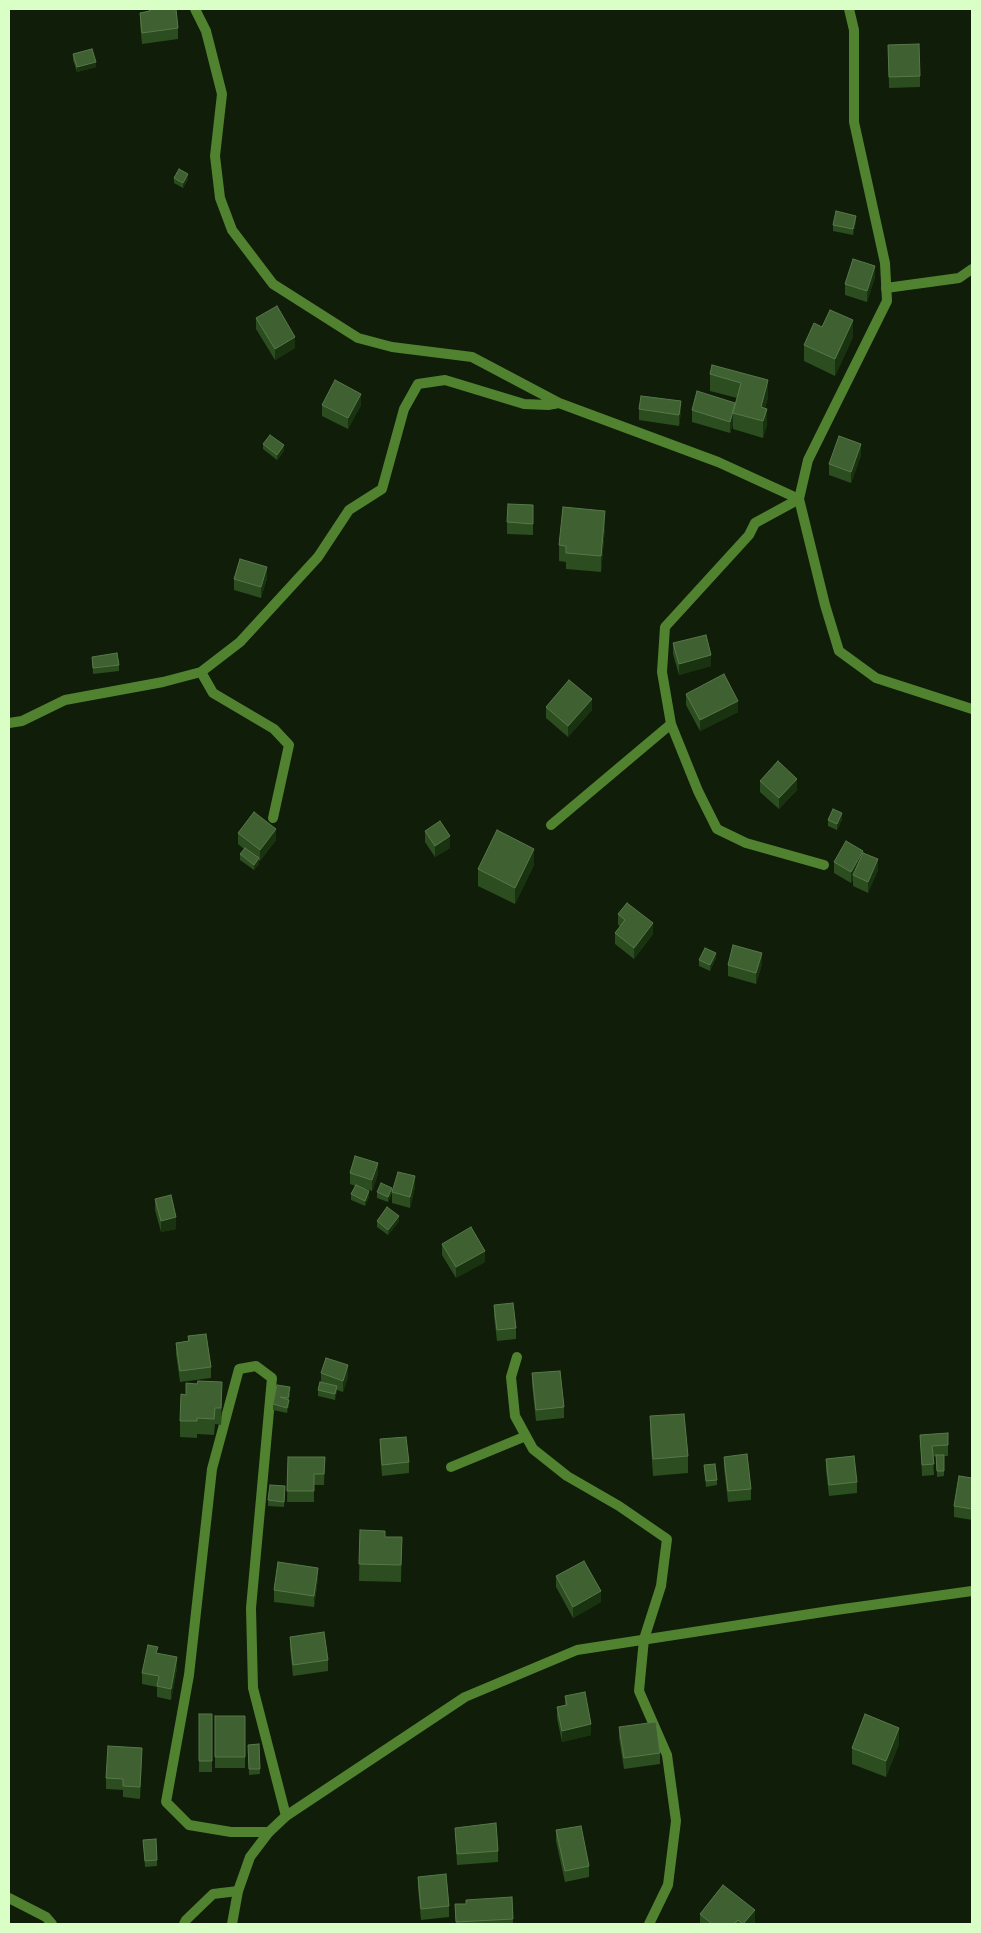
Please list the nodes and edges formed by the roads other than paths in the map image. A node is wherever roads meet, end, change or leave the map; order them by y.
1 (195, 9) edge
2 (849, 9) edge
3 (972, 269) edge
4 (886, 288) junction
5 (559, 403) junction
6 (800, 499) junction
7 (201, 672) junction
8 (972, 709) edge
9 (9, 724) edge
10 (671, 724) junction
11 (273, 818) dead end
12 (552, 825) dead end
13 (824, 865) dead end
14 (517, 1357) dead end
15 (526, 1436) junction
16 (451, 1467) dead end
17 (972, 1592) edge
18 (644, 1639) junction
19 (286, 1816) junction
20 (269, 1832) junction
21 (238, 1890) junction
22 (9, 1898) edge
23 (52, 1924) edge
24 (184, 1924) edge
25 (232, 1924) edge
26 (649, 1924) edge

1 - 5 street
2 - 4 street
3 - 4 street
4 - 6 street
5 - 6 street
5 - 7 street
6 - 8 street
6 - 10 street
7 - 9 street
7 - 11 street
10 - 12 street
10 - 13 street
14 - 15 street
15 - 16 street
15 - 18 street
17 - 18 street
18 - 19 street
18 - 26 street
19 - 20 street
19 - 20 street
20 - 21 street
21 - 24 street
21 - 25 street
22 - 23 street

